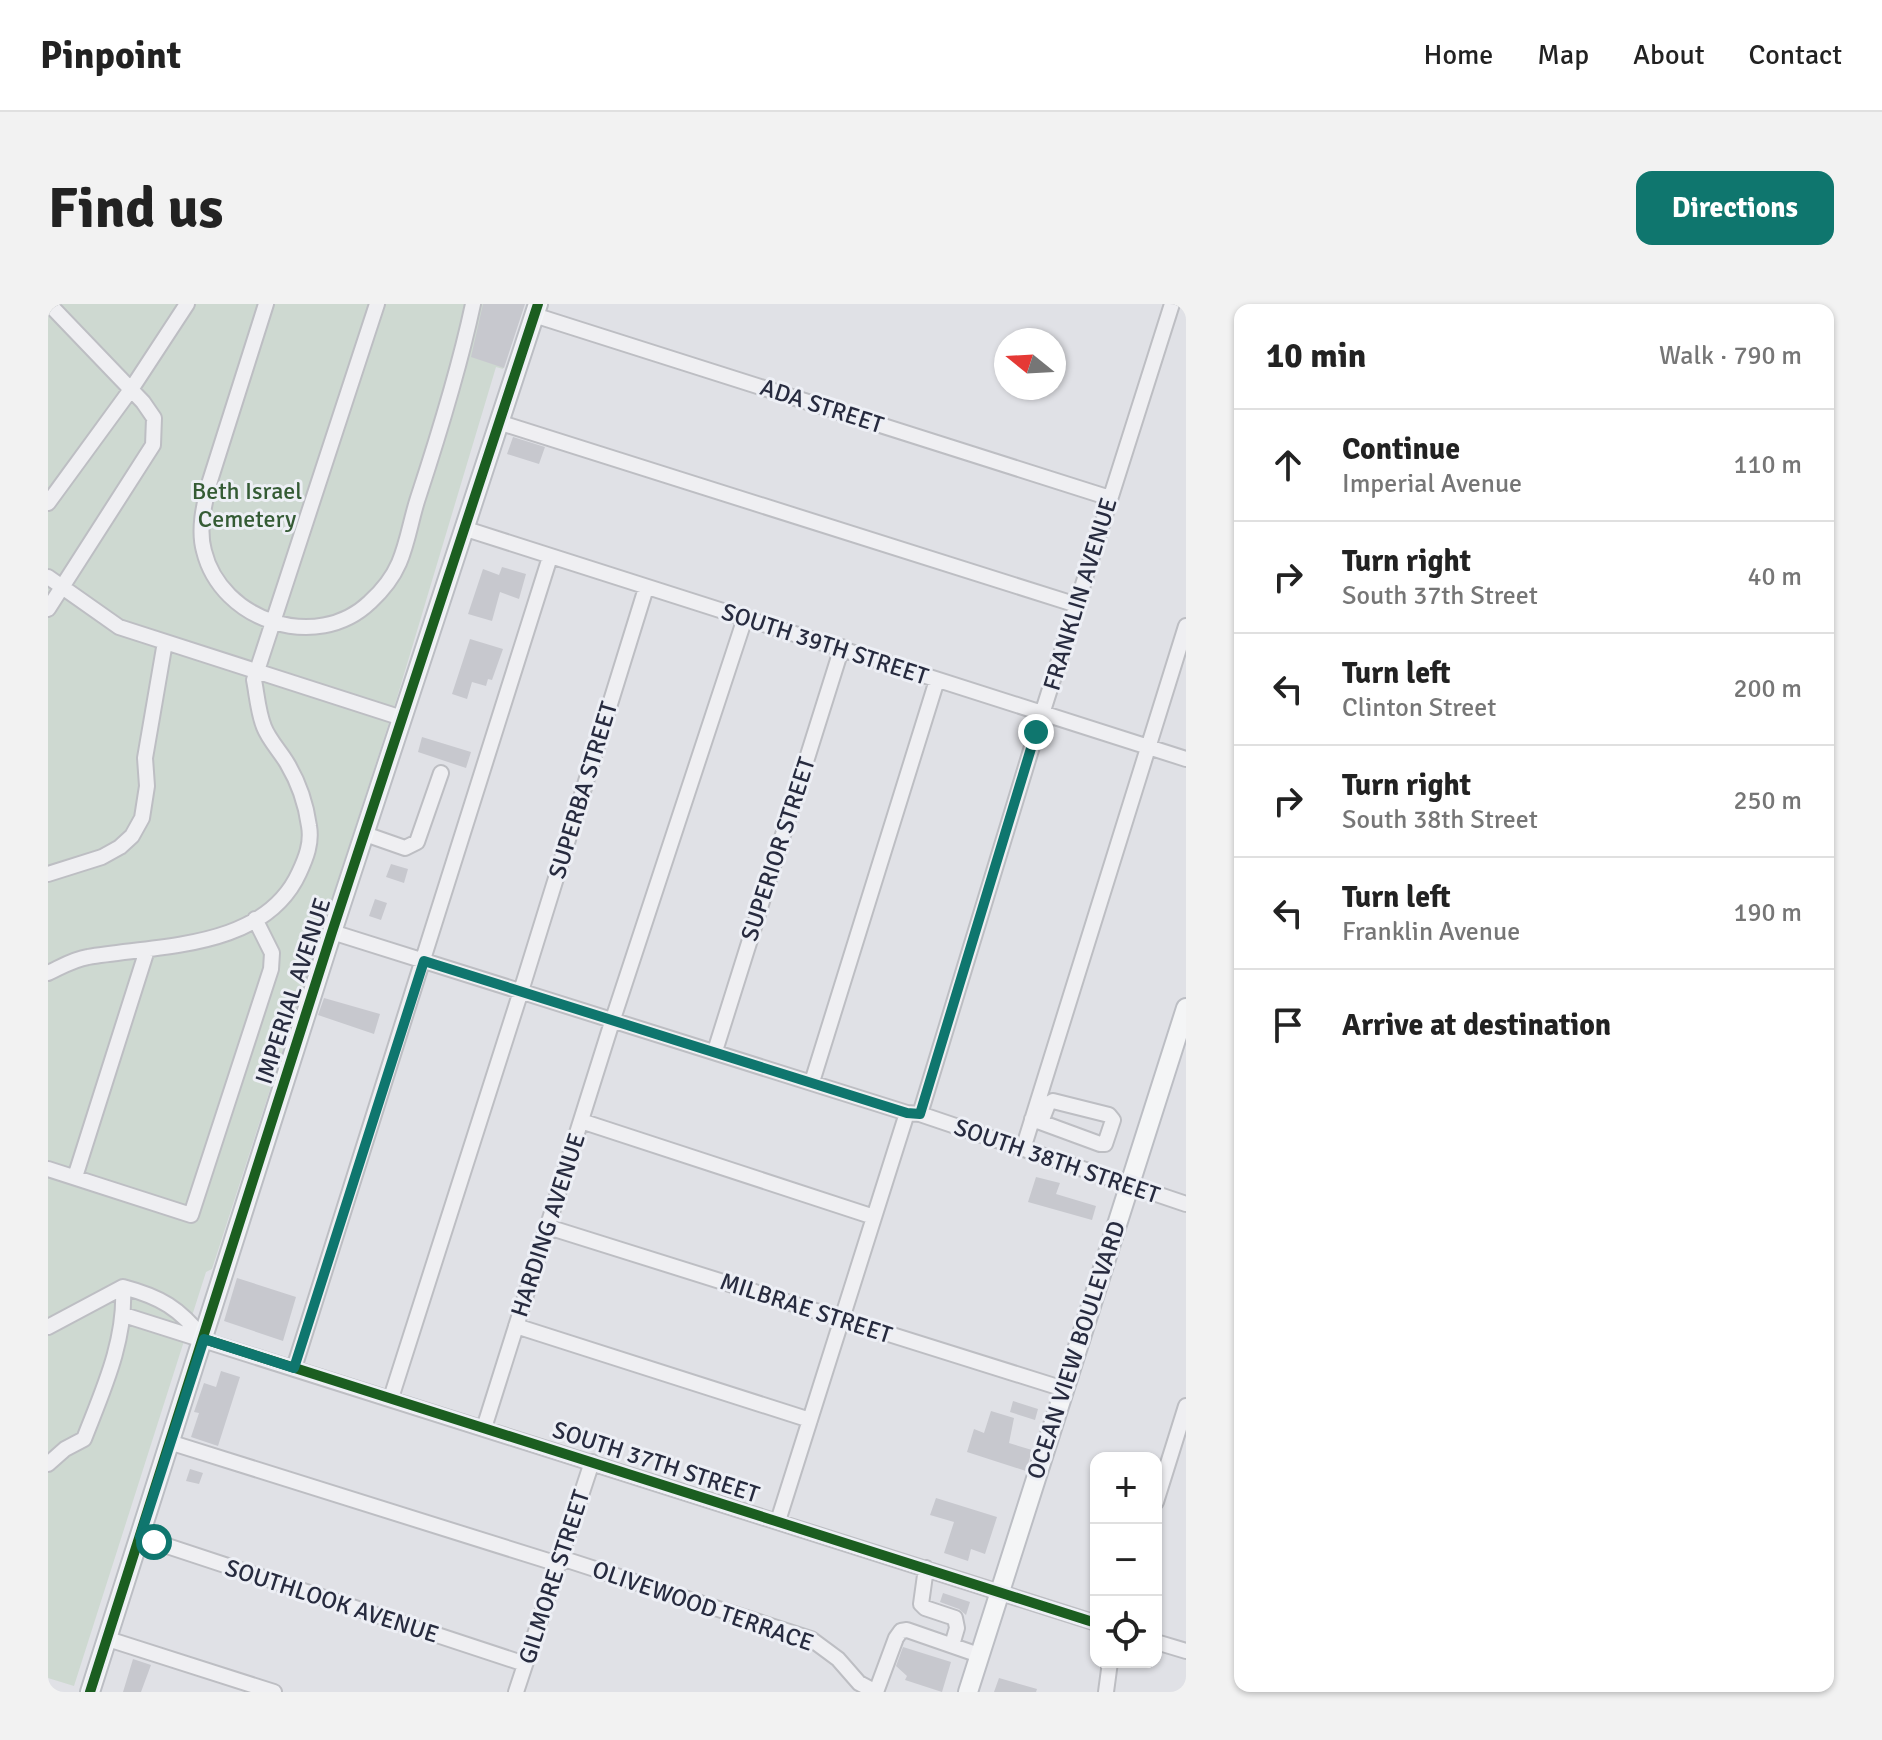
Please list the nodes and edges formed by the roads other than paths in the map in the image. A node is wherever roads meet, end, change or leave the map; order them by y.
1 (49, 304) edge
2 (187, 304) edge
3 (266, 304) edge
4 (377, 304) edge
5 (473, 304) edge
6 (1172, 304) edge
7 (536, 309) edge
8 (132, 388) junction
9 (498, 422) junction
10 (1110, 498) junction
11 (48, 503) edge
12 (463, 528) junction
13 (550, 557) junction
14 (48, 577) edge
15 (62, 587) junction
16 (646, 588) junction
17 (1077, 605) junction
18 (48, 609) edge
19 (745, 618) junction
20 (274, 623) junction
21 (1186, 626) edge
22 (165, 642) junction
23 (842, 647) junction
24 (256, 669) junction
25 (937, 680) junction
26 (1042, 714) junction
27 (402, 718) junction
28 (1148, 747) junction
29 (1186, 759) edge
30 (441, 773) dead end
31 (365, 834) junction
32 (48, 874) edge
33 (255, 919) junction
34 (332, 932) junction
35 (147, 950) junction
36 (424, 961) junction
37 (48, 973) edge
38 (521, 991) junction
39 (1186, 1008) edge
40 (612, 1022) junction
41 (715, 1051) junction
42 (812, 1082) junction
43 (913, 1114) junction
44 (581, 1121) junction
45 (1036, 1121) junction
46 (1023, 1149) junction
47 (48, 1169) edge
48 (75, 1177) junction
49 (1128, 1186) junction
50 (1186, 1204) edge
51 (874, 1217) junction
52 (548, 1227) junction
53 (123, 1287) junction
54 (124, 1315) junction
55 (842, 1319) junction
56 (516, 1326) junction
57 (48, 1327) edge
58 (204, 1339) junction
59 (294, 1368) junction
60 (1064, 1389) junction
61 (391, 1398) junction
62 (1186, 1406) edge
63 (810, 1420) junction
64 (484, 1428) junction
65 (169, 1442) junction
66 (592, 1462) junction
67 (48, 1464) edge
68 (1162, 1483) edge
69 (778, 1521) junction
70 (140, 1537) junction
71 (560, 1561) junction
72 (926, 1568) junction
73 (1000, 1591) junction
74 (1090, 1621) edge
75 (108, 1639) junction
76 (1162, 1644) edge
77 (952, 1645) junction
78 (1186, 1651) edge
79 (979, 1655) junction
80 (525, 1664) junction
81 (1109, 1668) edge
82 (857, 1688) edge
83 (90, 1692) edge
84 (274, 1692) edge
85 (516, 1692) edge
86 (876, 1692) edge
87 (968, 1692) edge
88 (1106, 1692) edge

1 - 8 street
2 - 8 street
3 - 20 street
4 - 20 street
5 - 20 street
6 - 10 street, FRANKLIN AVENUE
7 - 9 main road, IMPERIAL AVENUE
7 - 10 street, ADA STREET
8 - 11 street
8 - 15 street
9 - 12 main road, IMPERIAL AVENUE
9 - 17 street
10 - 17 street, FRANKLIN AVENUE
12 - 13 street, SOUTH 39TH STREET
12 - 27 main road, IMPERIAL AVENUE
13 - 16 street, SOUTH 39TH STREET
13 - 36 street
14 - 15 street
15 - 18 street
15 - 22 street
16 - 19 street, SOUTH 39TH STREET
16 - 38 street, SUPERBA STREET
17 - 26 street, FRANKLIN AVENUE
19 - 23 street, SOUTH 39TH STREET
19 - 40 street, HARDING AVENUE
20 - 24 street
21 - 28 street
22 - 24 street
22 - 32 street
23 - 25 street, SOUTH 39TH STREET
23 - 41 street, SUPERIOR STREET
24 - 27 street
24 - 33 street
25 - 26 street, SOUTH 39TH STREET
25 - 42 street
26 - 28 street, SOUTH 39TH STREET
26 - 43 street, FRANKLIN AVENUE
27 - 31 main road, IMPERIAL AVENUE
28 - 29 street, SOUTH 39TH STREET
28 - 45 street
30 - 31 street
31 - 34 main road, IMPERIAL AVENUE
33 - 35 street
33 - 48 street
34 - 36 street, SOUTH 38TH STREET
34 - 58 main road, IMPERIAL AVENUE
35 - 37 street
35 - 48 street
36 - 38 street, SOUTH 38TH STREET
36 - 59 street
38 - 40 street, SOUTH 38TH STREET
38 - 61 street, SUPERBA STREET
39 - 49 main road, OCEAN VIEW BOULEVARD
40 - 41 street, SOUTH 38TH STREET
40 - 44 street, HARDING AVENUE
41 - 42 street, SOUTH 38TH STREET
42 - 43 street, SOUTH 38TH STREET
43 - 46 street, SOUTH 38TH STREET
43 - 51 street, FRANKLIN AVENUE
44 - 51 street
44 - 52 street, HARDING AVENUE
45 - 45 street
45 - 46 street
46 - 49 street, SOUTH 38TH STREET
47 - 48 street
49 - 50 street, SOUTH 38TH STREET
49 - 60 main road, OCEAN VIEW BOULEVARD
51 - 55 street, FRANKLIN AVENUE
52 - 55 street, MILBRAE STREET
52 - 56 street, HARDING AVENUE
53 - 54 street
53 - 57 street
53 - 58 street
54 - 58 street, SOUTH 37TH STREET
54 - 67 street
55 - 60 street, MILBRAE STREET
55 - 63 street, FRANKLIN AVENUE
56 - 63 street
56 - 64 street, HARDING AVENUE
58 - 59 street, SOUTH 37TH STREET
58 - 65 main road, IMPERIAL AVENUE
59 - 61 street, SOUTH 37TH STREET
60 - 73 main road, OCEAN VIEW BOULEVARD
61 - 64 street, SOUTH 37TH STREET
62 - 68 street
63 - 69 street, FRANKLIN AVENUE
64 - 66 street, SOUTH 37TH STREET
65 - 70 main road, IMPERIAL AVENUE
65 - 71 street, OLIVEWOOD TERRACE
66 - 69 street, SOUTH 37TH STREET
66 - 71 street, GILMORE STREET
69 - 72 street, SOUTH 37TH STREET
70 - 75 main road, IMPERIAL AVENUE
70 - 80 street, SOUTHLOOK AVENUE
71 - 80 street, GILMORE STREET
71 - 82 street, OLIVEWOOD TERRACE
72 - 73 street, SOUTH 37TH STREET
72 - 77 street
73 - 74 street, SOUTH 37TH STREET
73 - 79 main road, OCEAN VIEW BOULEVARD
75 - 83 main road, IMPERIAL AVENUE
75 - 84 street
76 - 78 street
77 - 79 street
77 - 86 street
79 - 87 main road, OCEAN VIEW BOULEVARD
80 - 85 street, GILMORE STREET
81 - 88 street
82 - 86 street, OLIVEWOOD TERRACE

